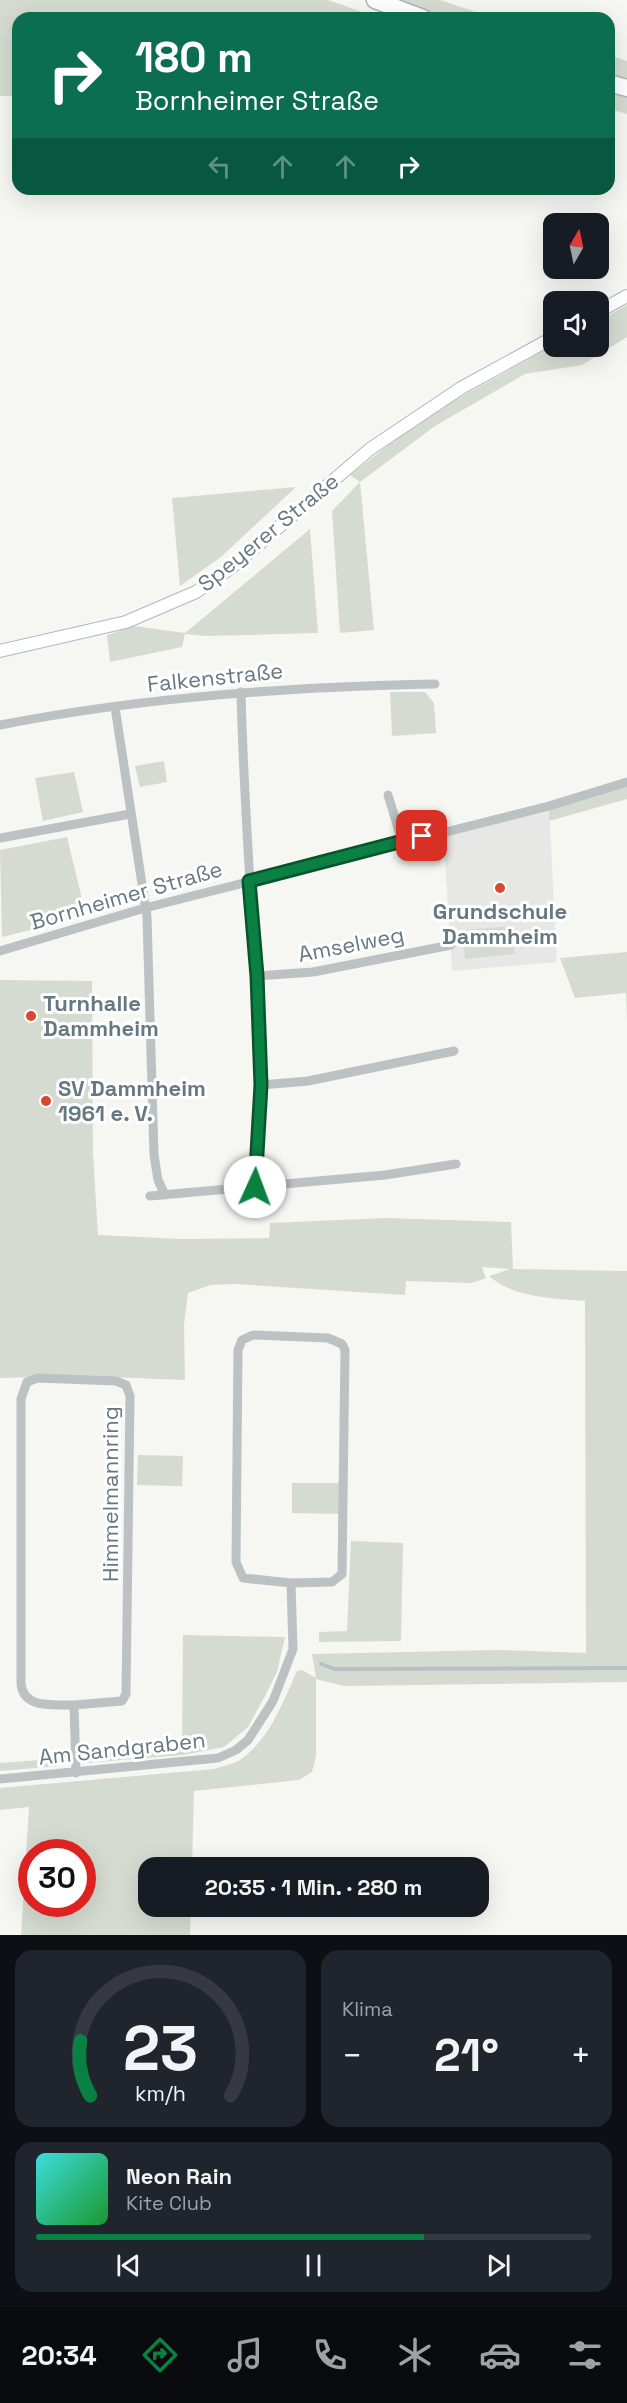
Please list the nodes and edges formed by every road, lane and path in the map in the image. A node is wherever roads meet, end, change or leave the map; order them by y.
1 (375, 0) edge
2 (407, 12) edge
3 (627, 296) edge
4 (609, 306) edge
5 (543, 342) edge
6 (0, 651) edge
7 (435, 684) dead end
8 (241, 692) junction
9 (115, 707) junction
10 (0, 725) edge
11 (627, 782) edge
12 (388, 795) dead end
13 (130, 814) junction
14 (0, 838) edge
15 (402, 841) junction
16 (249, 881) junction
17 (146, 908) junction
18 (451, 945) dead end
19 (0, 951) edge
20 (257, 976) junction
21 (454, 1051) dead end
22 (261, 1085) junction
23 (456, 1164) dead end
24 (255, 1187) junction
25 (165, 1195) junction
26 (150, 1197) dead end
27 (291, 1583) junction
28 (74, 1705) junction
29 (76, 1773) junction
30 (0, 1779) edge

1 - 2 highway
3 - 4 street
5 - 6 street, Speyerer Straße
7 - 8 street, Falkenstraße
8 - 9 street, Falkenstraße
8 - 16 street
9 - 10 street, Falkenstraße
9 - 13 street
11 - 15 street, Bornheimer Straße
12 - 15 street
13 - 14 street
13 - 17 street
15 - 16 street, Bornheimer Straße
16 - 17 street, Bornheimer Straße
16 - 20 street
17 - 19 street, Bornheimer Straße
17 - 25 street
18 - 20 street, Amselweg
20 - 22 street
21 - 22 street
22 - 24 street
23 - 24 street
24 - 25 street
25 - 26 street
27 - 27 street
27 - 29 street, Am Sandgraben
28 - 28 street, Himmelmannring
28 - 29 street
29 - 30 street, Am Sandgraben

